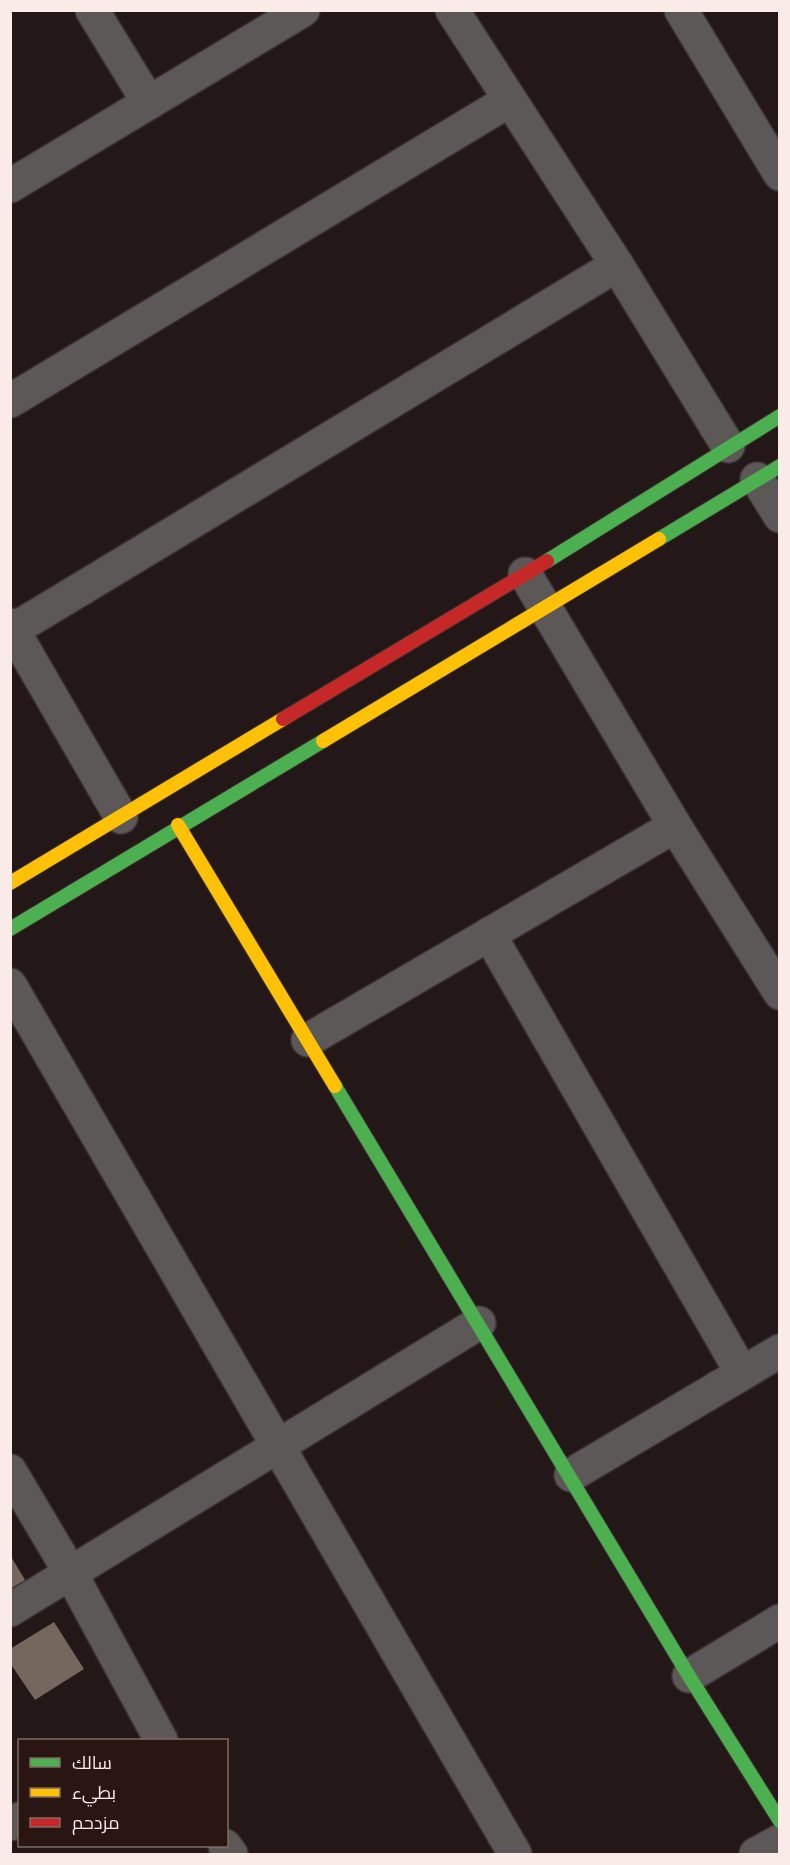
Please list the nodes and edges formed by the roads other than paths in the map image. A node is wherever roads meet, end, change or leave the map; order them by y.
1 (92, 10) edge
2 (303, 10) edge
3 (452, 10) edge
4 (681, 10) edge
5 (510, 100) junction
6 (149, 104) junction
7 (780, 174) edge
8 (10, 186) edge
9 (617, 265) junction
10 (10, 401) edge
11 (780, 416) edge
12 (728, 446) junction
13 (768, 473) edge
14 (780, 516) edge
15 (525, 574) junction
16 (544, 608) junction
17 (12, 628) edge
18 (121, 817) junction
19 (178, 825) junction
20 (675, 826) junction
21 (10, 883) edge
22 (10, 928) edge
23 (489, 934) junction
24 (10, 985) edge
25 (780, 993) edge
26 (308, 1040) junction
27 (479, 1323) junction
28 (780, 1351) edge
29 (742, 1373) junction
30 (279, 1445) junction
31 (10, 1471) edge
32 (571, 1475) junction
33 (70, 1572) junction
34 (10, 1610) edge
35 (780, 1621) edge
36 (690, 1676) junction
37 (155, 1738) edge
38 (780, 1821) edge
39 (780, 1841) edge
40 (515, 1854) edge
41 (756, 1854) edge

1 - 6 street
2 - 6 street
3 - 5 street
4 - 7 street
5 - 9 street
5 - 10 street
6 - 8 street
9 - 12 street
9 - 17 street
11 - 12 street
12 - 15 street
13 - 14 street
13 - 16 street
15 - 16 street
15 - 18 street
16 - 19 street
16 - 20 street
17 - 18 street
18 - 21 street
19 - 22 street
19 - 26 street
20 - 23 street
20 - 25 street
23 - 26 street
23 - 29 street
24 - 30 street
26 - 27 street
27 - 30 street
27 - 32 street
28 - 29 street
29 - 32 street
30 - 33 street
30 - 40 street
31 - 33 street
32 - 36 street
33 - 34 street
33 - 37 street
35 - 36 street
36 - 38 street
39 - 41 street

